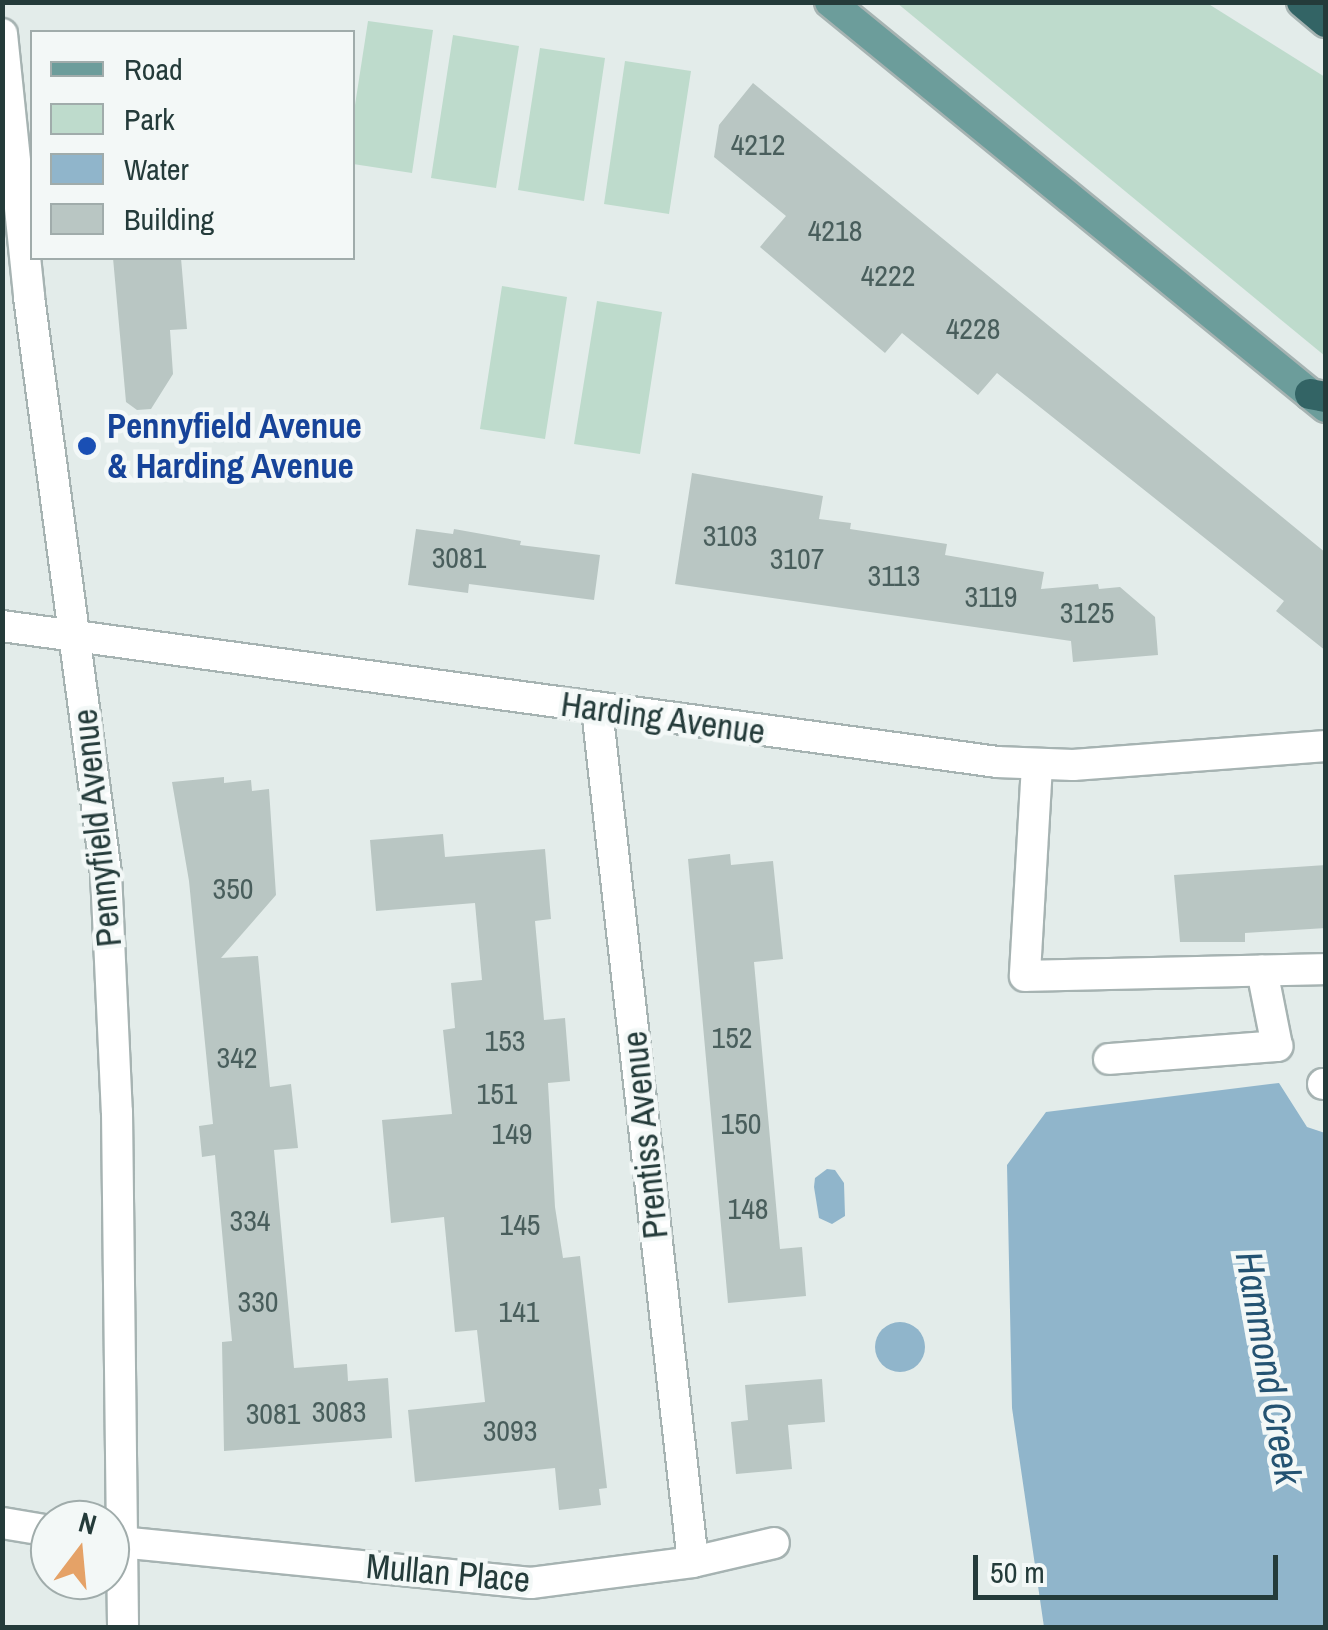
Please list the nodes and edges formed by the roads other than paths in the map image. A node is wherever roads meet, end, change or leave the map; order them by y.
1 (830, 2) edge
2 (1302, 2) edge
3 (1326, 22) edge
4 (2, 34) edge
5 (1320, 399) edge
6 (2, 626) edge
7 (75, 638) junction
8 (597, 709) junction
9 (1326, 746) edge
10 (1037, 765) junction
11 (1326, 969) edge
12 (1262, 970) junction
13 (1109, 1059) dead end
14 (115, 1500) edge
15 (2, 1524) edge
16 (30, 1528) edge
17 (130, 1543) edge
18 (774, 1544) dead end
19 (694, 1562) junction
20 (120, 1600) edge
21 (123, 1628) edge

1 - 5 main road
2 - 3 highway
4 - 7 street, Pennyfield Avenue
6 - 7 street, Harding Avenue
7 - 8 street, Harding Avenue
7 - 14 street, Pennyfield Avenue
8 - 10 street, Harding Avenue
8 - 19 street, Prentiss Avenue
9 - 10 street, Harding Avenue
10 - 12 street
11 - 12 street
12 - 13 street
15 - 16 street
17 - 19 street, Mullan Place
18 - 19 street, Mullan Place
20 - 21 street, Pennyfield Avenue

